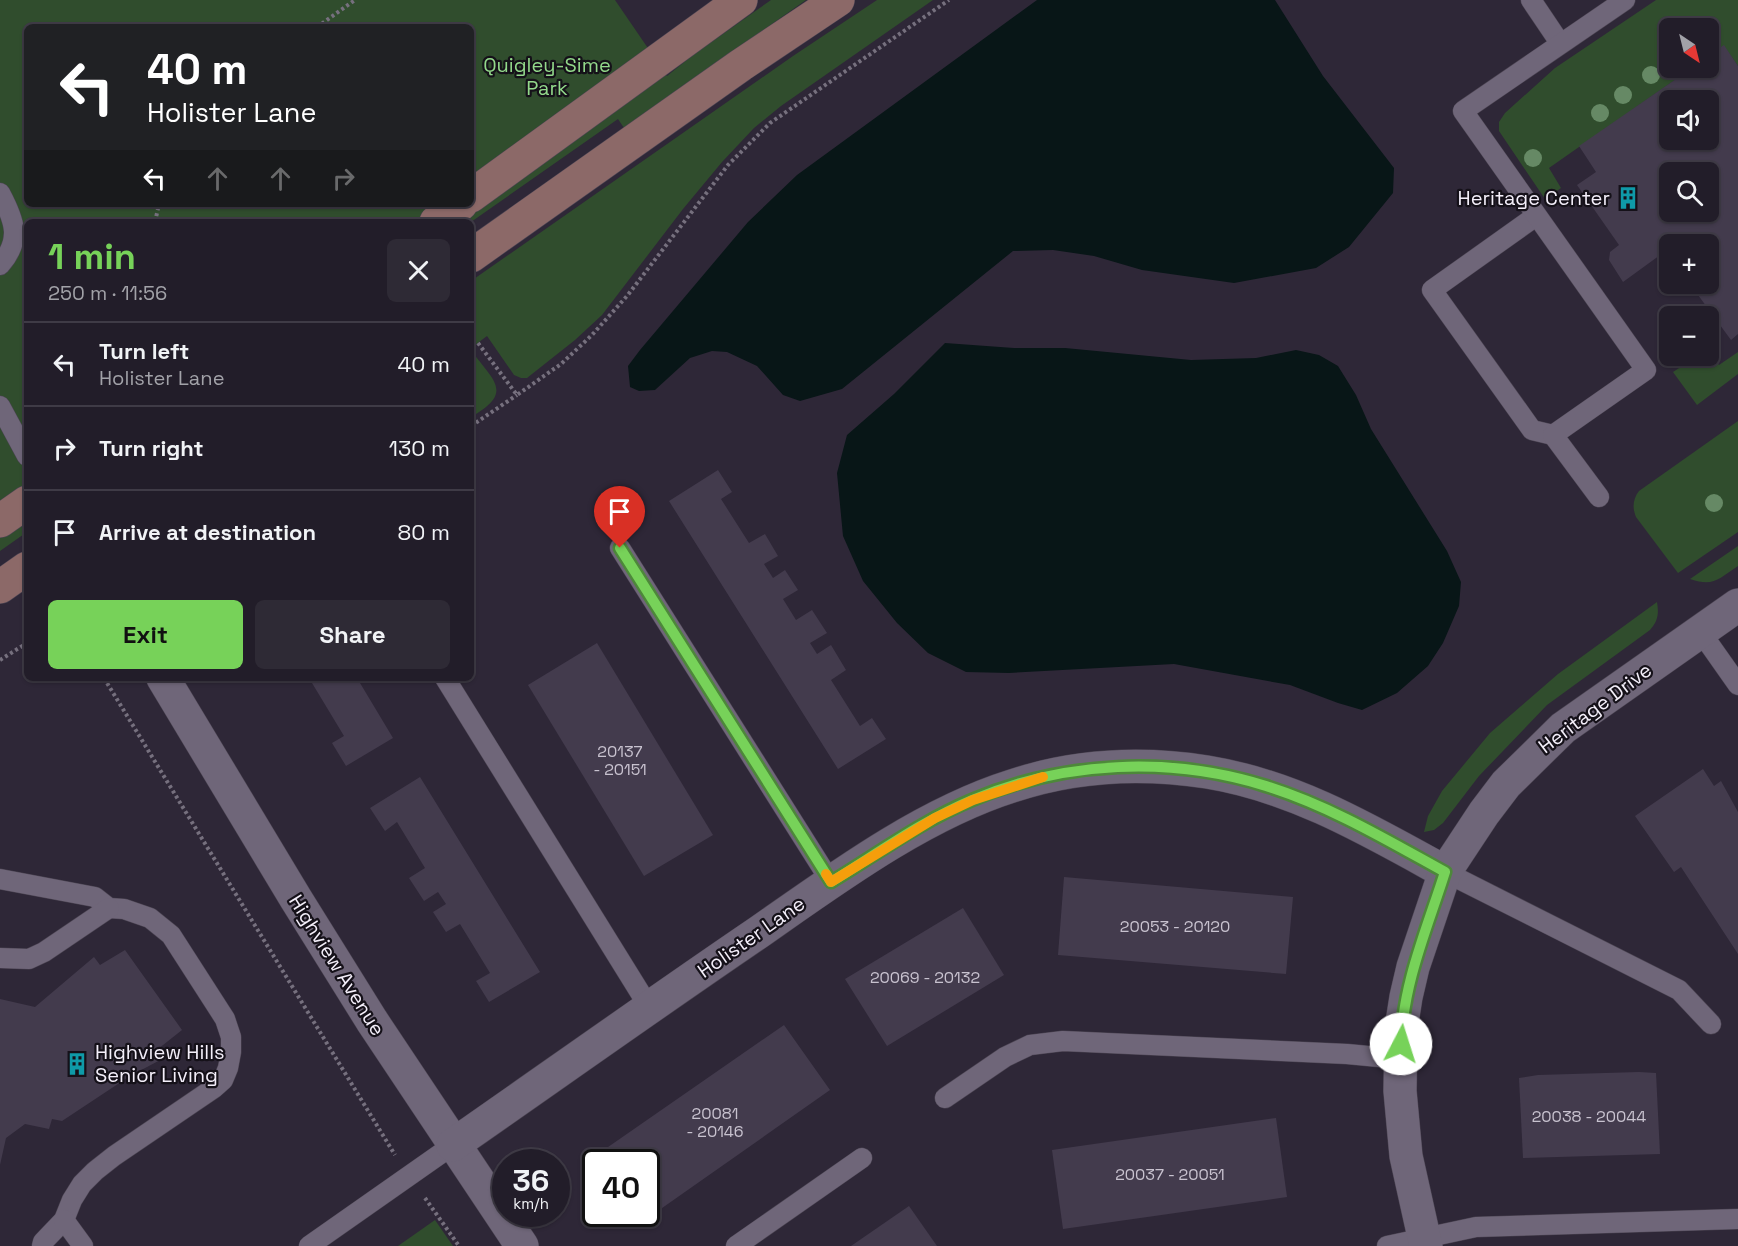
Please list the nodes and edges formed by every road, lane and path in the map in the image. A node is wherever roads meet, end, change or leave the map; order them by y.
1 (355, 0) edge
2 (741, 0) edge
3 (838, 0) edge
4 (949, 0) edge
5 (1531, 0) edge
6 (1625, 0) edge
7 (321, 24) edge
8 (1560, 43) junction
9 (0, 193) edge
10 (474, 194) edge
11 (457, 207) edge
12 (1536, 216) junction
13 (440, 219) edge
14 (474, 254) edge
15 (0, 265) edge
16 (478, 343) dead end
17 (517, 395) junction
18 (0, 406) edge
19 (474, 424) edge
20 (1553, 435) junction
21 (24, 450) edge
22 (1599, 497) dead end
23 (24, 504) edge
24 (0, 521) edge
25 (620, 548) dead end
26 (24, 570) edge
27 (0, 587) edge
28 (1738, 604) edge
29 (1700, 631) junction
30 (24, 645) edge
31 (0, 660) edge
32 (106, 681) edge
33 (165, 681) edge
34 (447, 681) edge
35 (1738, 686) edge
36 (1445, 872) junction
37 (0, 879) edge
38 (831, 882) junction
39 (109, 908) junction
40 (0, 958) edge
41 (649, 1007) junction
42 (1711, 1024) dead end
43 (1400, 1059) junction
44 (945, 1098) dead end
45 (453, 1145) junction
46 (862, 1158) dead end
47 (410, 1177) junction
48 (1738, 1219) edge
49 (64, 1220) junction
50 (1425, 1241) edge
51 (42, 1246) edge
52 (83, 1246) edge
53 (309, 1246) edge
54 (459, 1246) edge
55 (522, 1246) edge
56 (736, 1246) edge
57 (1388, 1246) edge

1 - 7 path
2 - 10 main road
3 - 14 main road
4 - 17 path
5 - 8 lane
6 - 8 lane
8 - 12 lane
9 - 15 lane
11 - 13 main road
12 - 20 lane
12 - 20 lane
16 - 17 path
17 - 19 path
18 - 21 lane
20 - 22 lane
23 - 24 main road
25 - 38 lane
26 - 27 main road
28 - 29 street, Heritage Drive
29 - 35 lane
29 - 36 street, Heritage Drive
30 - 31 path
32 - 47 path
33 - 45 street, Highview Avenue
34 - 41 lane
36 - 38 street, Holister Lane
36 - 42 lane
36 - 43 street, Heritage Drive
37 - 39 lane
38 - 41 street, Holister Lane
39 - 40 lane
39 - 49 lane
41 - 45 street, Holister Lane
43 - 44 lane
43 - 50 street, Heritage Drive
45 - 47 lane
45 - 55 street, Highview Avenue
46 - 56 lane
47 - 53 lane
47 - 54 path
48 - 50 lane
49 - 51 lane
49 - 52 lane
50 - 57 lane

